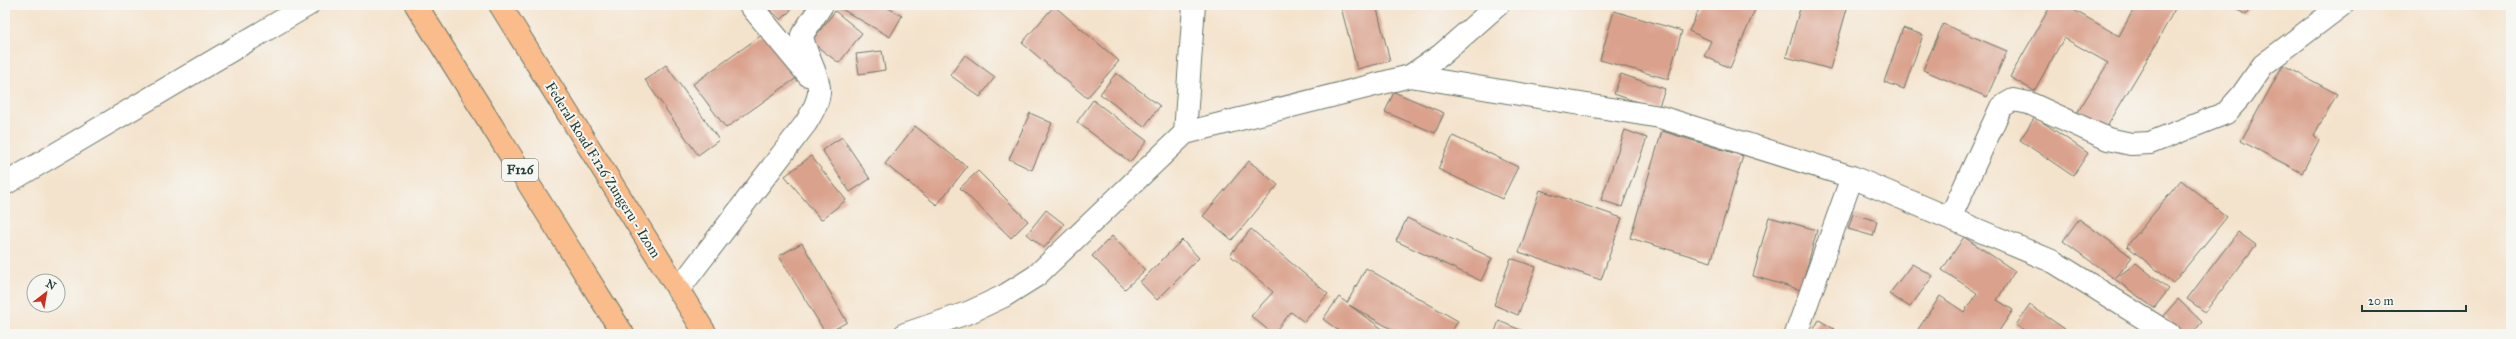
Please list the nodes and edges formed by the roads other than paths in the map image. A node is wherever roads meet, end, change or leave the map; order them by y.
1 (308, 5) edge
2 (416, 5) edge
3 (500, 5) edge
4 (750, 5) edge
5 (822, 5) edge
6 (1194, 5) edge
7 (1498, 5) edge
8 (2342, 5) edge
9 (1410, 76) junction
10 (819, 89) junction
11 (1185, 133) junction
12 (1852, 177) junction
13 (5, 184) edge
14 (1950, 218) junction
15 (678, 290) junction
16 (623, 334) edge
17 (706, 334) edge
18 (904, 334) edge
19 (1796, 334) edge
20 (2169, 334) edge

1 - 13 street
2 - 16 main road, F126
3 - 15 main road, Federal Road F.126 Zungeru - Izom
4 - 10 street
5 - 10 street
6 - 11 street
7 - 9 street
8 - 14 street
9 - 11 street
9 - 12 street
10 - 15 street
11 - 18 street
12 - 14 street
12 - 19 street
14 - 20 street
15 - 17 main road, Federal Road F.126 Zungeru - Izom

